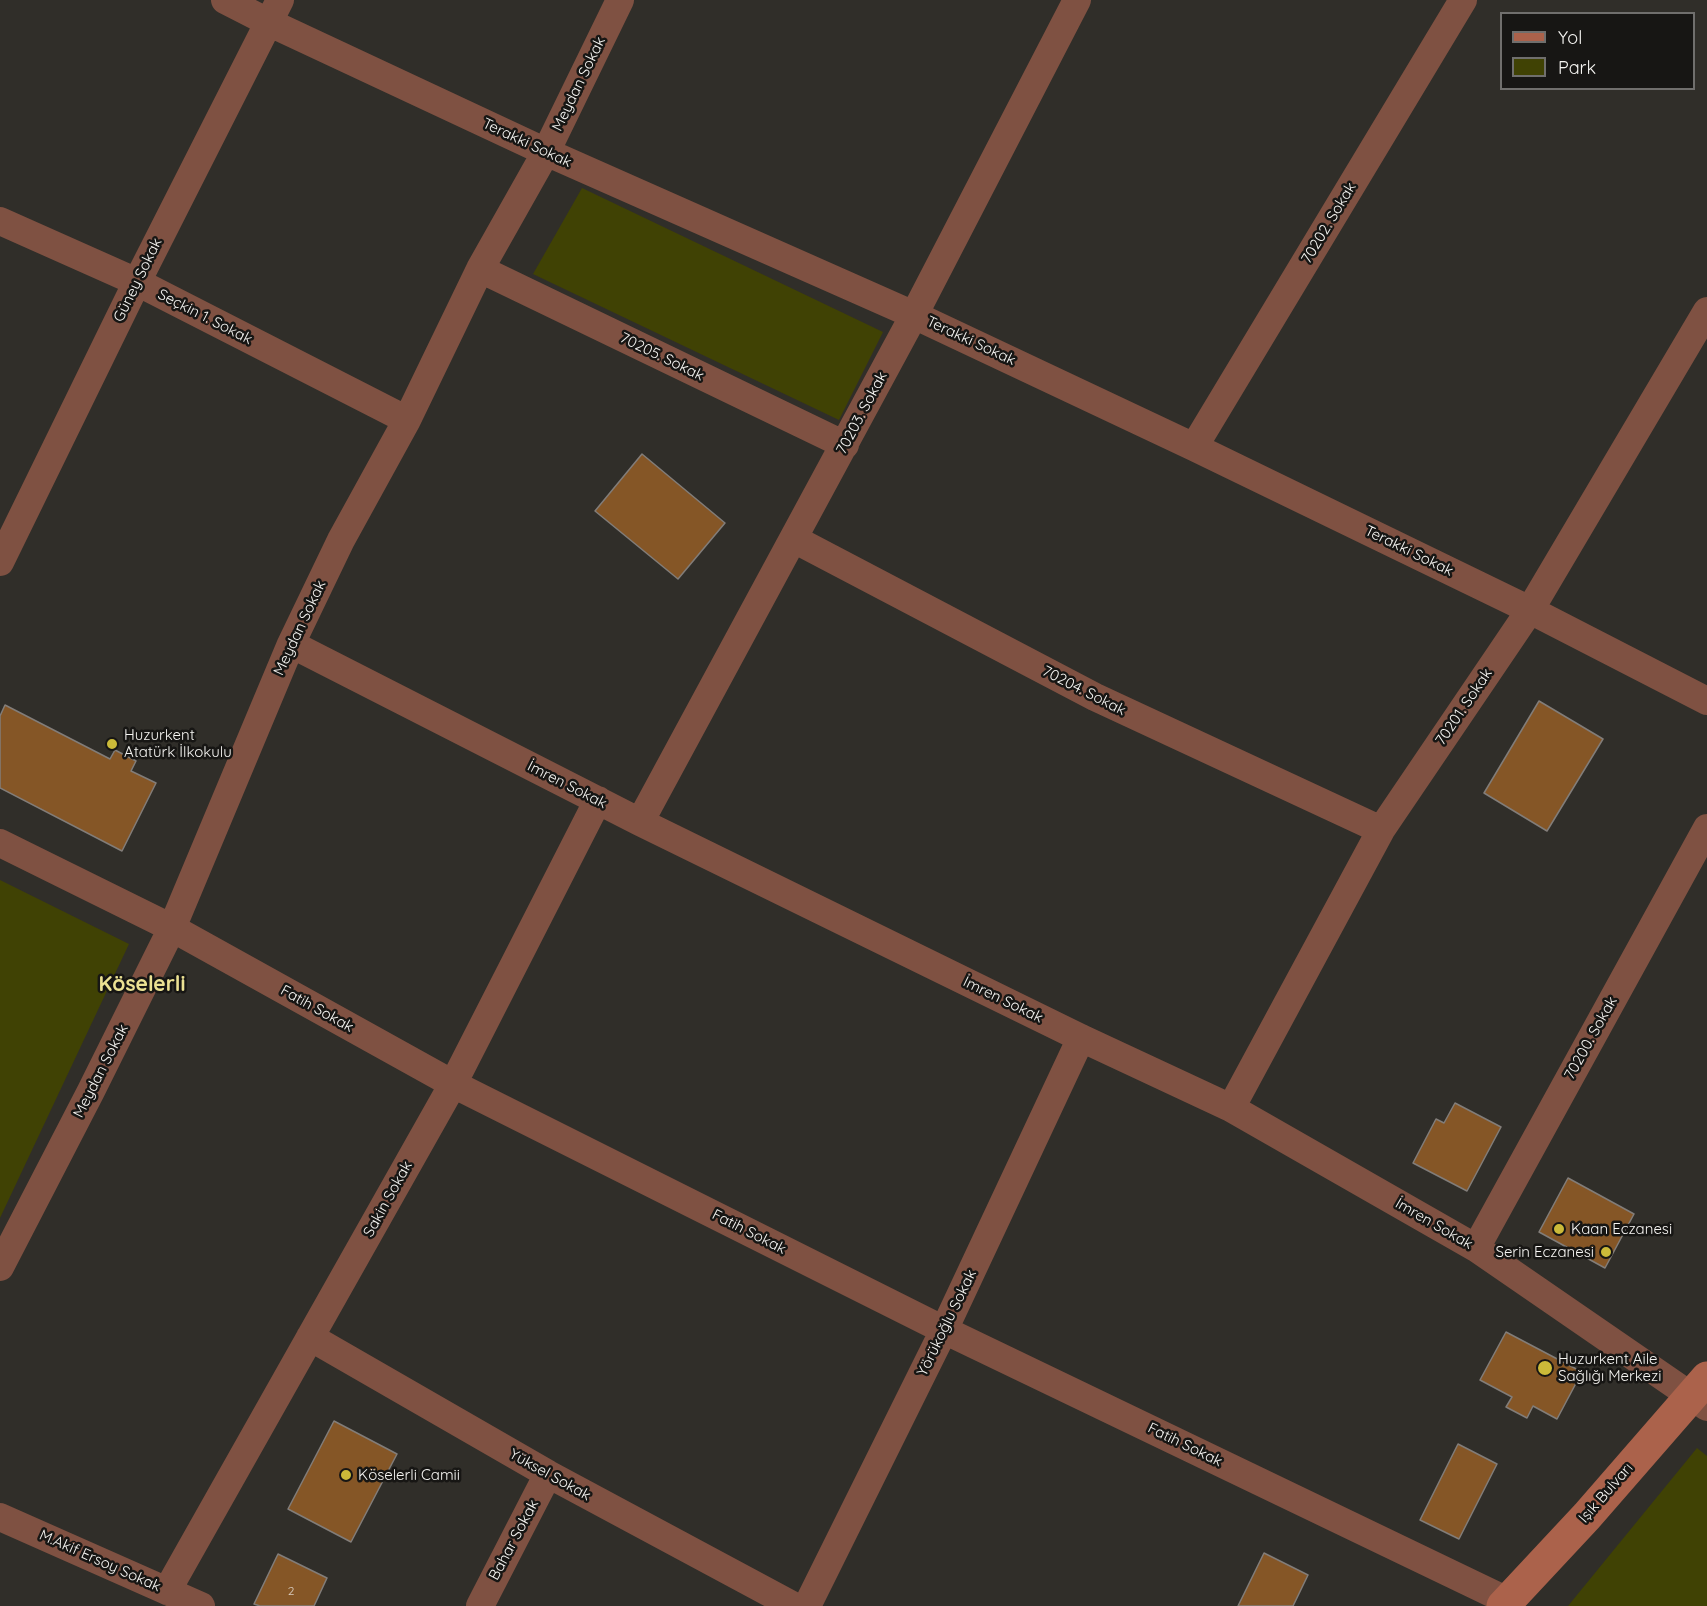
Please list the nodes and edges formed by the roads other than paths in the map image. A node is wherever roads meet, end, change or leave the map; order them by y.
1 (225, 0) edge
2 (620, 0) edge
3 (1077, 0) edge
4 (1463, 0) edge
5 (274, 11) edge
6 (546, 152) junction
7 (0, 221) edge
8 (480, 269) junction
9 (137, 282) junction
10 (1707, 311) edge
11 (914, 315) junction
12 (407, 420) junction
13 (844, 445) junction
14 (1194, 447) junction
15 (794, 538) junction
16 (0, 562) edge
17 (1530, 610) junction
18 (291, 644) junction
19 (1707, 701) edge
20 (598, 800) junction
21 (640, 822) junction
22 (1707, 828) edge
23 (1381, 831) junction
24 (0, 843) edge
25 (172, 928) junction
26 (1082, 1038) junction
27 (453, 1084) junction
28 (1231, 1108) junction
29 (1476, 1248) junction
30 (0, 1267) edge
31 (944, 1329) junction
32 (310, 1337) junction
33 (1702, 1394) edge
34 (548, 1474) junction
35 (0, 1517) edge
36 (167, 1591) junction
37 (1506, 1603) edge
38 (201, 1606) edge
39 (480, 1606) edge
40 (794, 1606) edge
41 (807, 1606) edge

1 - 5 street, Terakki Sokak
2 - 6 street, Meydan Sokak
3 - 11 street, 70203. Sokak
4 - 14 street, 70202. Sokak
5 - 6 street, Terakki Sokak
5 - 9 street, Güney Sokak
6 - 8 street, Meydan Sokak
6 - 11 street, Terakki Sokak
7 - 9 street, Seçkin 1. Sokak
8 - 12 street, Meydan Sokak
8 - 13 street, 70205. Sokak
9 - 12 street, Seçkin 1. Sokak
9 - 16 street, Güney Sokak
10 - 17 street, 70201. Sokak
11 - 13 street, 70203. Sokak
11 - 14 street, Terakki Sokak
12 - 18 street, Meydan Sokak
13 - 15 street, 70203. Sokak
14 - 17 street, Terakki Sokak
15 - 21 street, 70203. Sokak
15 - 23 street, 70204. Sokak
17 - 19 street, Terakki Sokak
17 - 23 street, 70201. Sokak
18 - 20 street, İmren Sokak
18 - 25 street, Meydan Sokak
20 - 21 street, İmren Sokak
20 - 27 street, Sakin Sokak
21 - 26 street, İmren Sokak
22 - 29 street, 70200. Sokak
23 - 28 street, 70201. Sokak
24 - 25 street, Fatih Sokak
25 - 27 street, Fatih Sokak
25 - 30 street, Meydan Sokak
26 - 28 street, İmren Sokak
26 - 31 street, Yörükoğlu Sokak
27 - 31 street, Fatih Sokak
27 - 32 street, Sakin Sokak
28 - 29 street, İmren Sokak
29 - 33 street, İmren Sokak
31 - 37 street, Fatih Sokak
31 - 41 street, Yörükoğlu Sokak
32 - 34 street, Yüksel Sokak
32 - 36 street, Sakin Sokak
33 - 37 main road, Işık Bulvarı
34 - 39 street, Bahar Sokak
34 - 40 street, Yüksel Sokak
35 - 36 street, M.Akif Ersoy Sokak
36 - 38 street, M.Akif Ersoy Sokak

